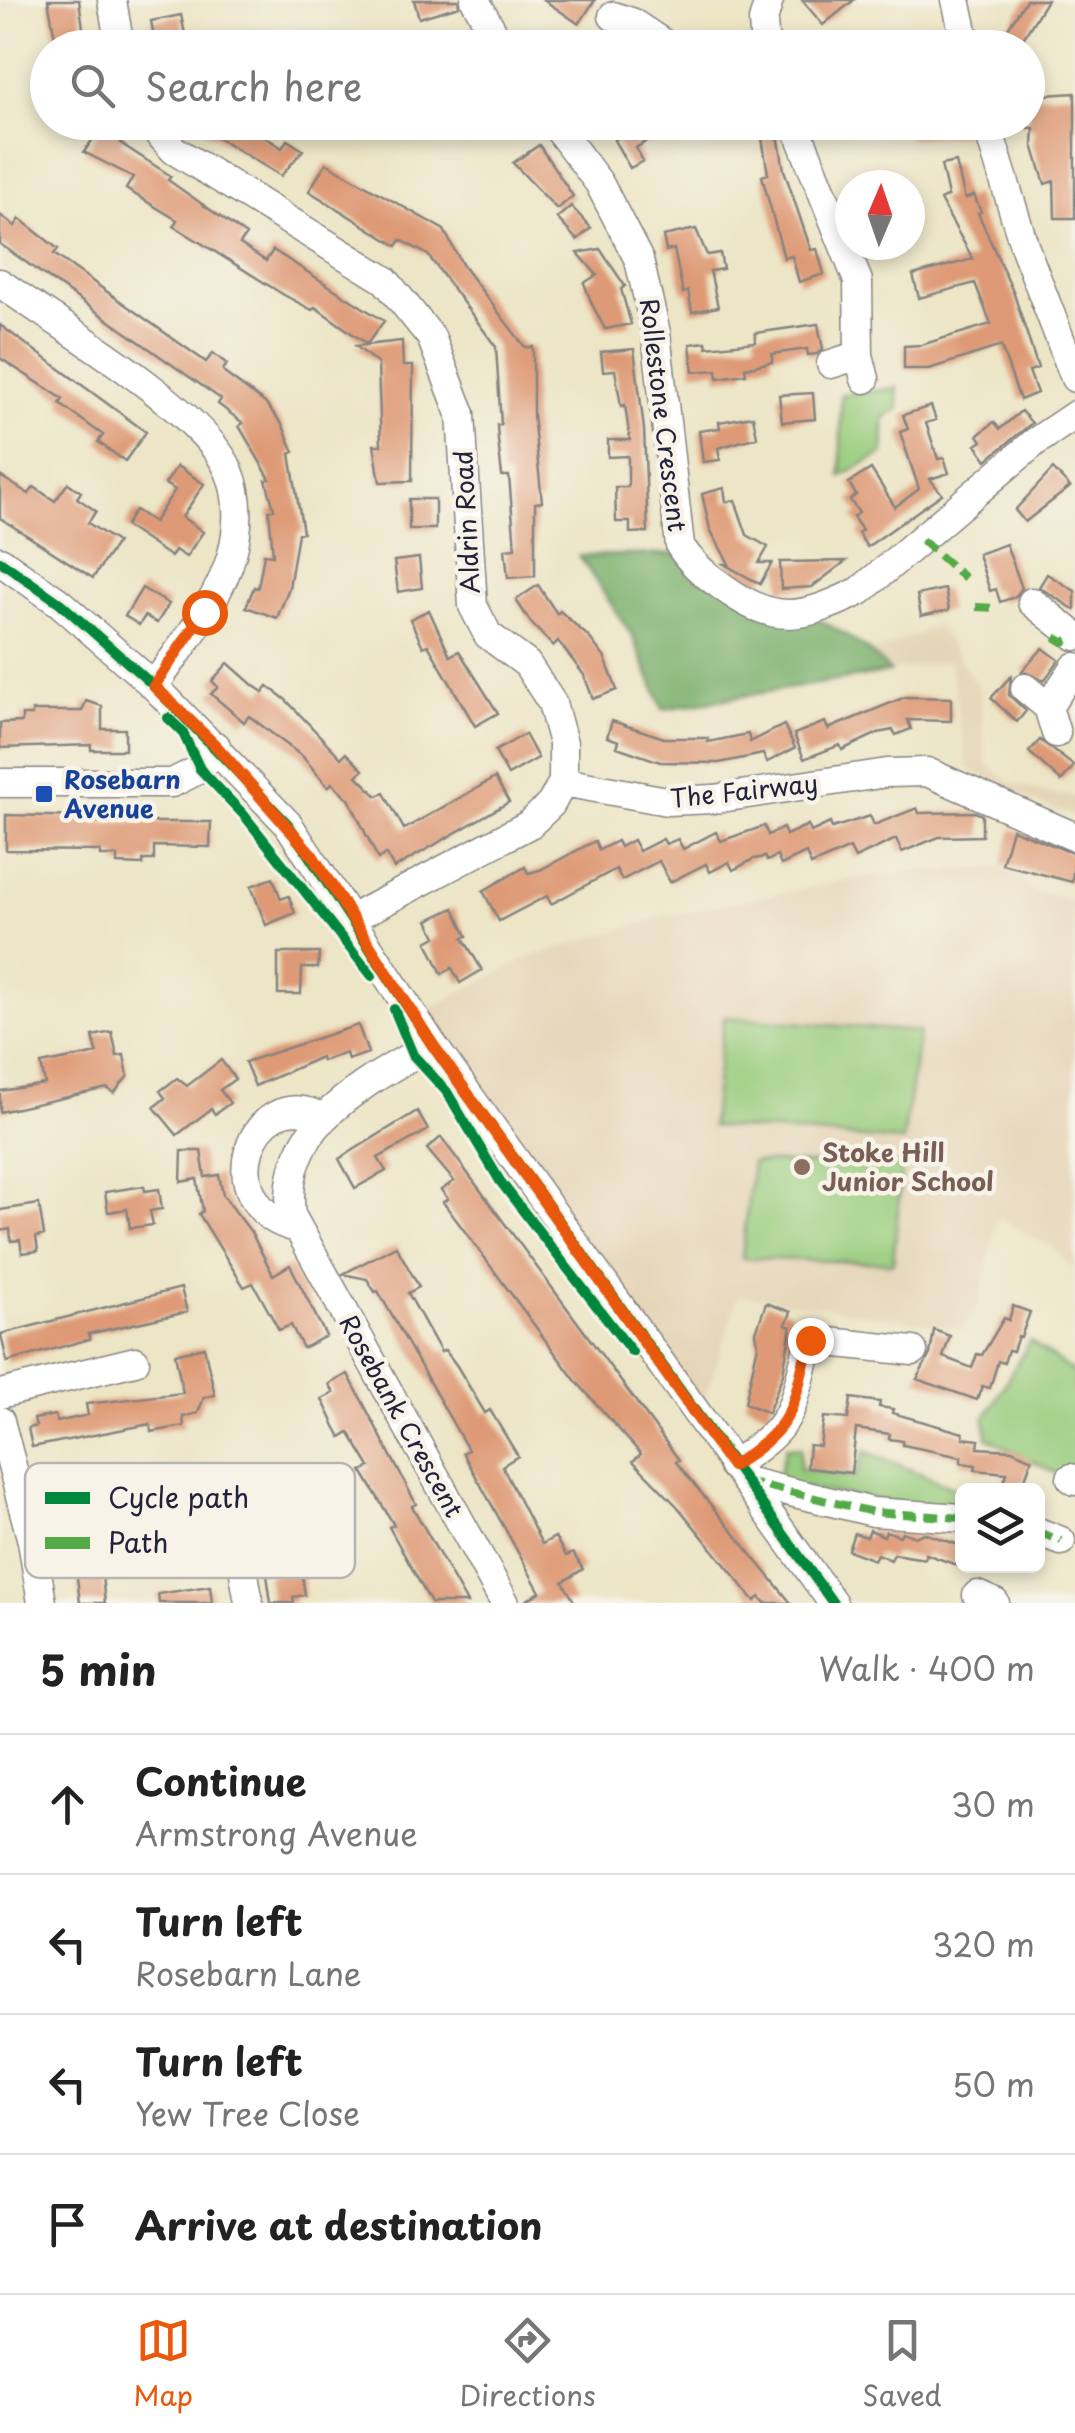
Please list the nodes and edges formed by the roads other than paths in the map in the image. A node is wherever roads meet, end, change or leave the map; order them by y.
1 (112, 0) edge
2 (475, 0) edge
3 (770, 0) edge
4 (956, 0) edge
5 (613, 16) dead end
6 (117, 30) edge
7 (492, 30) edge
8 (643, 30) edge
9 (764, 30) edge
10 (963, 30) edge
11 (165, 140) edge
12 (566, 140) edge
13 (801, 140) edge
14 (992, 140) edge
15 (0, 283) edge
16 (830, 364) dead end
17 (1075, 378) edge
18 (1075, 415) edge
19 (0, 561) edge
20 (1032, 602) dead end
21 (1075, 636) edge
22 (1075, 667) edge
23 (154, 686) junction
24 (1025, 688) dead end
25 (216, 746) junction
26 (563, 782) junction
27 (0, 784) edge
28 (1075, 837) edge
29 (350, 919) junction
30 (432, 1044) junction
31 (323, 1118) junction
32 (297, 1228) junction
33 (913, 1351) dead end
34 (135, 1361) dead end
35 (0, 1394) edge
36 (0, 1422) edge
37 (739, 1473) junction
38 (25, 1515) edge
39 (955, 1518) edge
40 (38, 1578) edge
41 (244, 1578) edge
42 (42, 1603) edge
43 (249, 1603) edge
44 (505, 1603) edge
45 (833, 1603) edge

1 - 6 street
2 - 7 street
3 - 9 street
4 - 10 street
5 - 8 street
11 - 26 street, Aldrin Road
12 - 18 street, Rollestone Crescent
13 - 16 street
14 - 17 street
15 - 23 street
19 - 23 street
20 - 21 street
22 - 24 street
23 - 25 street
25 - 27 street
25 - 29 street
26 - 28 street, The Fairway
26 - 29 street
29 - 30 street
30 - 31 street, Rosebank Crescent
30 - 37 street
31 - 32 street, Rosebank Crescent
31 - 32 street, Rosebank Crescent
32 - 44 street, Rosebank Crescent
33 - 37 street
34 - 35 street
36 - 38 street
37 - 39 street
37 - 45 street
40 - 42 street
41 - 43 street

